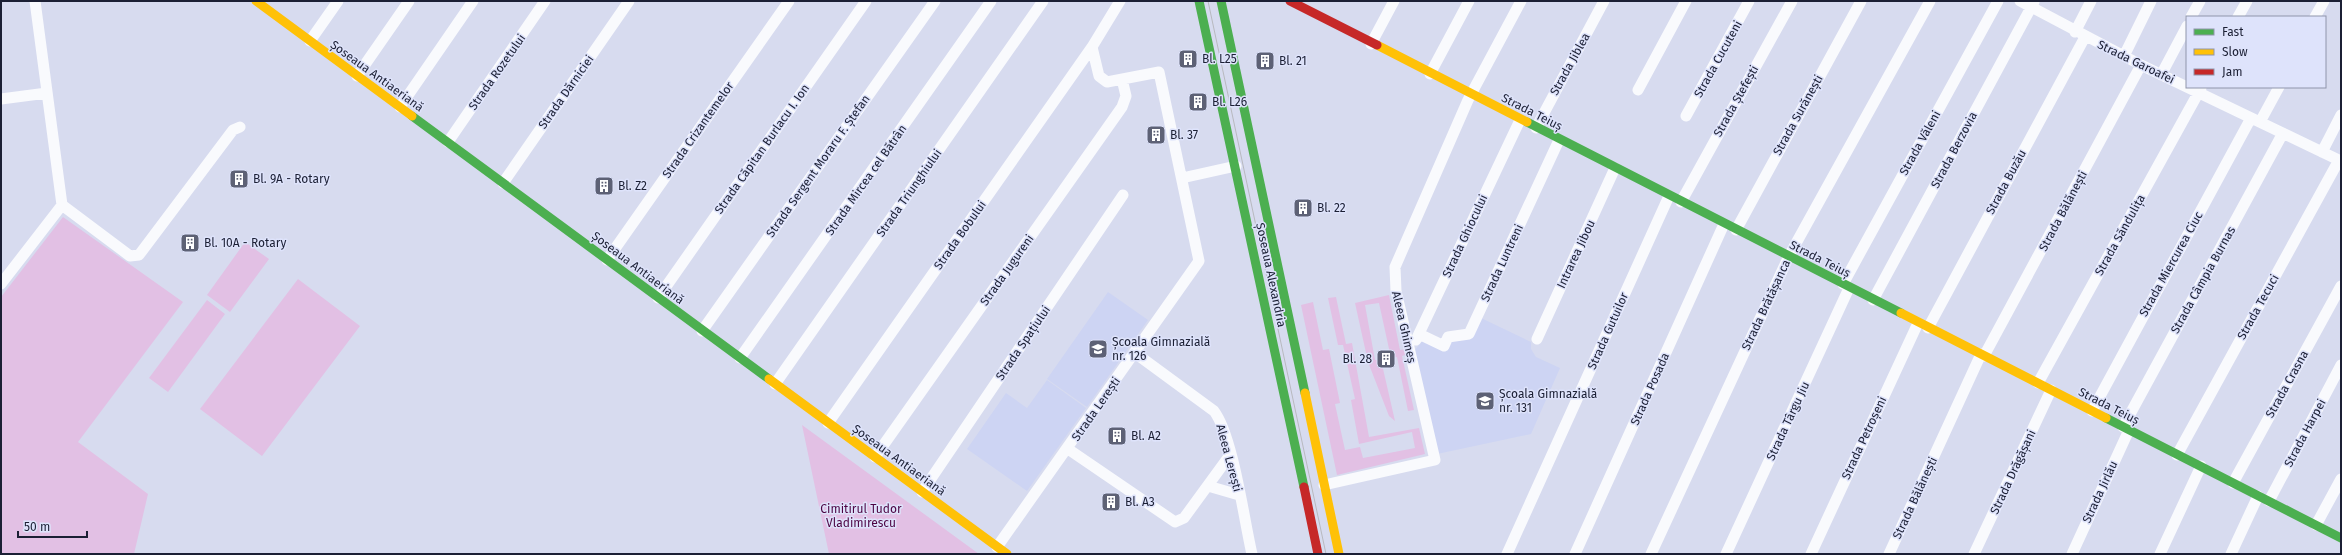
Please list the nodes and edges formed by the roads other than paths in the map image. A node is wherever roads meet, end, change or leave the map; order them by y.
1 (34, 1) edge
2 (256, 1) edge
3 (338, 1) edge
4 (409, 1) edge
5 (473, 1) edge
6 (546, 1) edge
7 (629, 1) edge
8 (789, 1) edge
9 (866, 1) edge
10 (935, 1) edge
11 (991, 1) edge
12 (1043, 1) edge
13 (1120, 1) edge
14 (1199, 1) edge
15 (1221, 1) edge
16 (1290, 1) edge
17 (1394, 1) edge
18 (1469, 1) edge
19 (1522, 1) edge
20 (1604, 1) edge
21 (1686, 1) edge
22 (1749, 1) edge
23 (1792, 1) edge
24 (1861, 1) edge
25 (1930, 1) edge
26 (1998, 1) edge
27 (2020, 1) edge
28 (2091, 1) edge
29 (2152, 1) edge
30 (2200, 1) edge
31 (2247, 1) edge
32 (2324, 1) edge
33 (2032, 4) edge
34 (272, 6) edge
35 (2192, 16) edge
36 (2239, 16) edge
37 (2316, 16) edge
38 (2186, 28) edge
39 (2080, 34) junction
40 (310, 41) junction
41 (1371, 44) junction
42 (1092, 46) junction
43 (2124, 56) junction
44 (2141, 65) junction
45 (1430, 74) junction
46 (2161, 75) junction
47 (357, 76) junction
48 (1122, 79) junction
49 (2186, 85) edge
50 (2277, 88) edge
51 (1638, 90) dead end
52 (2200, 90) edge
53 (47, 93) junction
54 (1471, 95) junction
55 (1, 98) edge
56 (400, 107) junction
57 (2341, 115) edge
58 (1686, 116) dead end
59 (1520, 120) junction
60 (2256, 120) junction
61 (240, 127) dead end
62 (1536, 128) junction
63 (2283, 133) junction
64 (1559, 140) junction
65 (448, 142) junction
66 (2322, 152) junction
67 (2340, 161) edge
68 (1236, 166) junction
69 (1615, 168) junction
70 (1182, 178) junction
71 (503, 183) junction
72 (1123, 195) dead end
73 (1669, 196) junction
74 (1680, 202) junction
75 (62, 204) junction
76 (1724, 224) junction
77 (1736, 230) junction
78 (1789, 256) junction
79 (607, 260) junction
80 (1, 284) edge
81 (1846, 286) junction
82 (2341, 286) edge
83 (658, 298) junction
84 (1873, 300) junction
85 (1923, 325) junction
86 (702, 331) junction
87 (1419, 334) junction
88 (1537, 339) dead end
89 (1135, 353) junction
90 (1410, 353) junction
91 (1982, 355) junction
92 (740, 358) junction
93 (2341, 365) edge
94 (2038, 383) junction
95 (775, 384) junction
96 (2052, 390) junction
97 (2092, 411) junction
98 (828, 423) junction
99 (2126, 428) junction
100 (1068, 449) junction
101 (1230, 455) junction
102 (2177, 455) junction
103 (875, 458) junction
104 (2201, 466) junction
105 (2341, 479) edge
106 (2233, 483) junction
107 (1324, 485) junction
108 (1208, 486) junction
109 (922, 492) junction
110 (1239, 495) junction
111 (2258, 496) junction
112 (2268, 501) junction
113 (2316, 525) junction
114 (2341, 538) edge
115 (997, 547) junction
116 (1007, 554) edge
117 (1252, 554) edge
118 (1318, 554) edge
119 (1339, 554) edge
120 (1507, 554) edge
121 (1575, 554) edge
122 (1651, 554) edge
123 (1726, 554) edge
124 (1811, 554) edge
125 (1889, 554) edge
126 (1974, 554) edge
127 (2072, 554) edge
128 (2160, 554) edge
129 (2231, 554) edge

1 - 53 street
2 - 34 main road, Șoseaua Antiaeriană
3 - 40 street
4 - 47 street
5 - 56 street
6 - 65 street, Strada Rozetului
7 - 71 street, Strada Dărniciei
8 - 79 street, Strada Crizantemelor
9 - 83 street, Strada Căpitan Burlacu I. Ion
10 - 86 street, Strada Sergent Moraru F. Ștefan
11 - 92 street, Strada Mircea cel Bătrân
12 - 95 street, Strada Triunghiului
13 - 42 street
14 - 68 main road, Șoseaua Alexandria
15 - 107 main road, Șoseaua Alexandria
16 - 41 main road, Strada Teiuș
17 - 41 street
18 - 45 street
19 - 54 street, Aleea Ghimeș
20 - 62 street, Strada Jiblea
21 - 51 street
22 - 58 street, Strada Cucuteni
23 - 74 street, Strada Ștefești
24 - 77 street, Strada Surănești
25 - 78 street, Strada Brătășanca
26 - 81 street, Strada Văleni
27 - 33 street, Strada Garoafei
28 - 39 street, Strada Buzău
29 - 43 street
30 - 35 street
31 - 36 street
32 - 37 street
33 - 39 street, Strada Garoafei
33 - 84 street, Strada Berzovia
34 - 40 main road, Șoseaua Antiaeriană
38 - 46 street
39 - 43 street, Strada Garoafei
39 - 85 street, Strada Buzău
40 - 47 main road, Șoseaua Antiaeriană
41 - 45 main road, Strada Teiuș
42 - 48 street, Strada Lerești
42 - 98 street, Strada Bobului
43 - 44 street, Strada Garoafei
44 - 46 street, Strada Garoafei
44 - 91 street, Strada Bălănești
45 - 54 main road, Strada Teiuș
46 - 49 street, Strada Garoafei
47 - 56 main road, Șoseaua Antiaeriană
48 - 70 street, Strada Lerești
48 - 103 street, Strada Jugureni
50 - 60 street, Strada Miercurea Ciuc
52 - 60 street, Strada Garoafei
52 - 94 street, Strada Săndulița
53 - 55 street
53 - 75 street
54 - 59 main road, Strada Teiuș
54 - 90 street, Aleea Ghimeș
56 - 65 main road, Șoseaua Antiaeriană
57 - 66 street
59 - 62 main road, Strada Teiuș
59 - 87 street, Strada Ghiocului
60 - 63 street, Strada Garoafei
60 - 97 street, Strada Miercurea Ciuc
61 - 75 street
62 - 64 main road, Strada Teiuș
63 - 66 street, Strada Garoafei
63 - 99 street, Strada Câmpia Burnas
64 - 69 main road, Strada Teiuș
64 - 87 street, Strada Luntreni
65 - 71 main road, Șoseaua Antiaeriană
66 - 67 street, Strada Garoafei
67 - 102 street, Strada Tecuci
68 - 70 street
68 - 118 main road, Șoseaua Alexandria
69 - 73 main road, Strada Teiuș
69 - 88 street, Intrarea Jibou
70 - 89 street, Strada Lerești
71 - 79 main road, Șoseaua Antiaeriană
72 - 109 street, Strada Spațiului
73 - 74 main road, Strada Teiuș
73 - 120 street, Strada Gutuilor
74 - 76 main road, Strada Teiuș
75 - 80 street
76 - 77 main road, Strada Teiuș
76 - 121 street, Strada Posada
77 - 78 main road, Strada Teiuș
78 - 81 main road, Strada Teiuș
78 - 122 street, Strada Brătășanca
79 - 83 main road, Șoseaua Antiaeriană
81 - 84 main road, Strada Teiuș
81 - 123 street, Strada Târgu Jiu
82 - 106 street, Strada Crasna
83 - 86 main road, Șoseaua Antiaeriană
84 - 85 main road, Strada Teiuș
85 - 91 main road, Strada Teiuș
85 - 124 street, Strada Petroșeni
86 - 92 main road, Șoseaua Antiaeriană
87 - 90 street, Strada Ghiocului
89 - 100 street, Strada Lerești
89 - 101 street, Aleea Lerești
90 - 107 street, Aleea Ghimeș
91 - 94 main road, Strada Teiuș
91 - 125 street, Strada Bălănești
92 - 95 main road, Șoseaua Antiaeriană
93 - 112 street, Strada Harpei
94 - 96 main road, Strada Teiuș
95 - 98 main road, Șoseaua Antiaeriană
96 - 97 main road, Strada Teiuș
96 - 126 street, Strada Drăgășani
97 - 99 main road, Strada Teiuș
98 - 103 main road, Șoseaua Antiaeriană
99 - 102 main road, Strada Teiuș
99 - 127 street, Strada Jirlău
100 - 108 street
100 - 115 street, Strada Lerești
101 - 108 street
101 - 110 street, Aleea Lerești
102 - 104 main road, Strada Teiuș
103 - 109 main road, Șoseaua Antiaeriană
104 - 106 main road, Strada Teiuș
104 - 128 street
105 - 113 street
106 - 111 main road, Strada Teiuș
107 - 119 main road, Șoseaua Alexandria
108 - 110 street
109 - 115 main road, Șoseaua Antiaeriană
110 - 117 street, Aleea Lerești
111 - 112 main road, Strada Teiuș
111 - 129 street
112 - 113 main road, Strada Teiuș
113 - 114 main road, Strada Teiuș
115 - 116 main road, Șoseaua Antiaeriană

